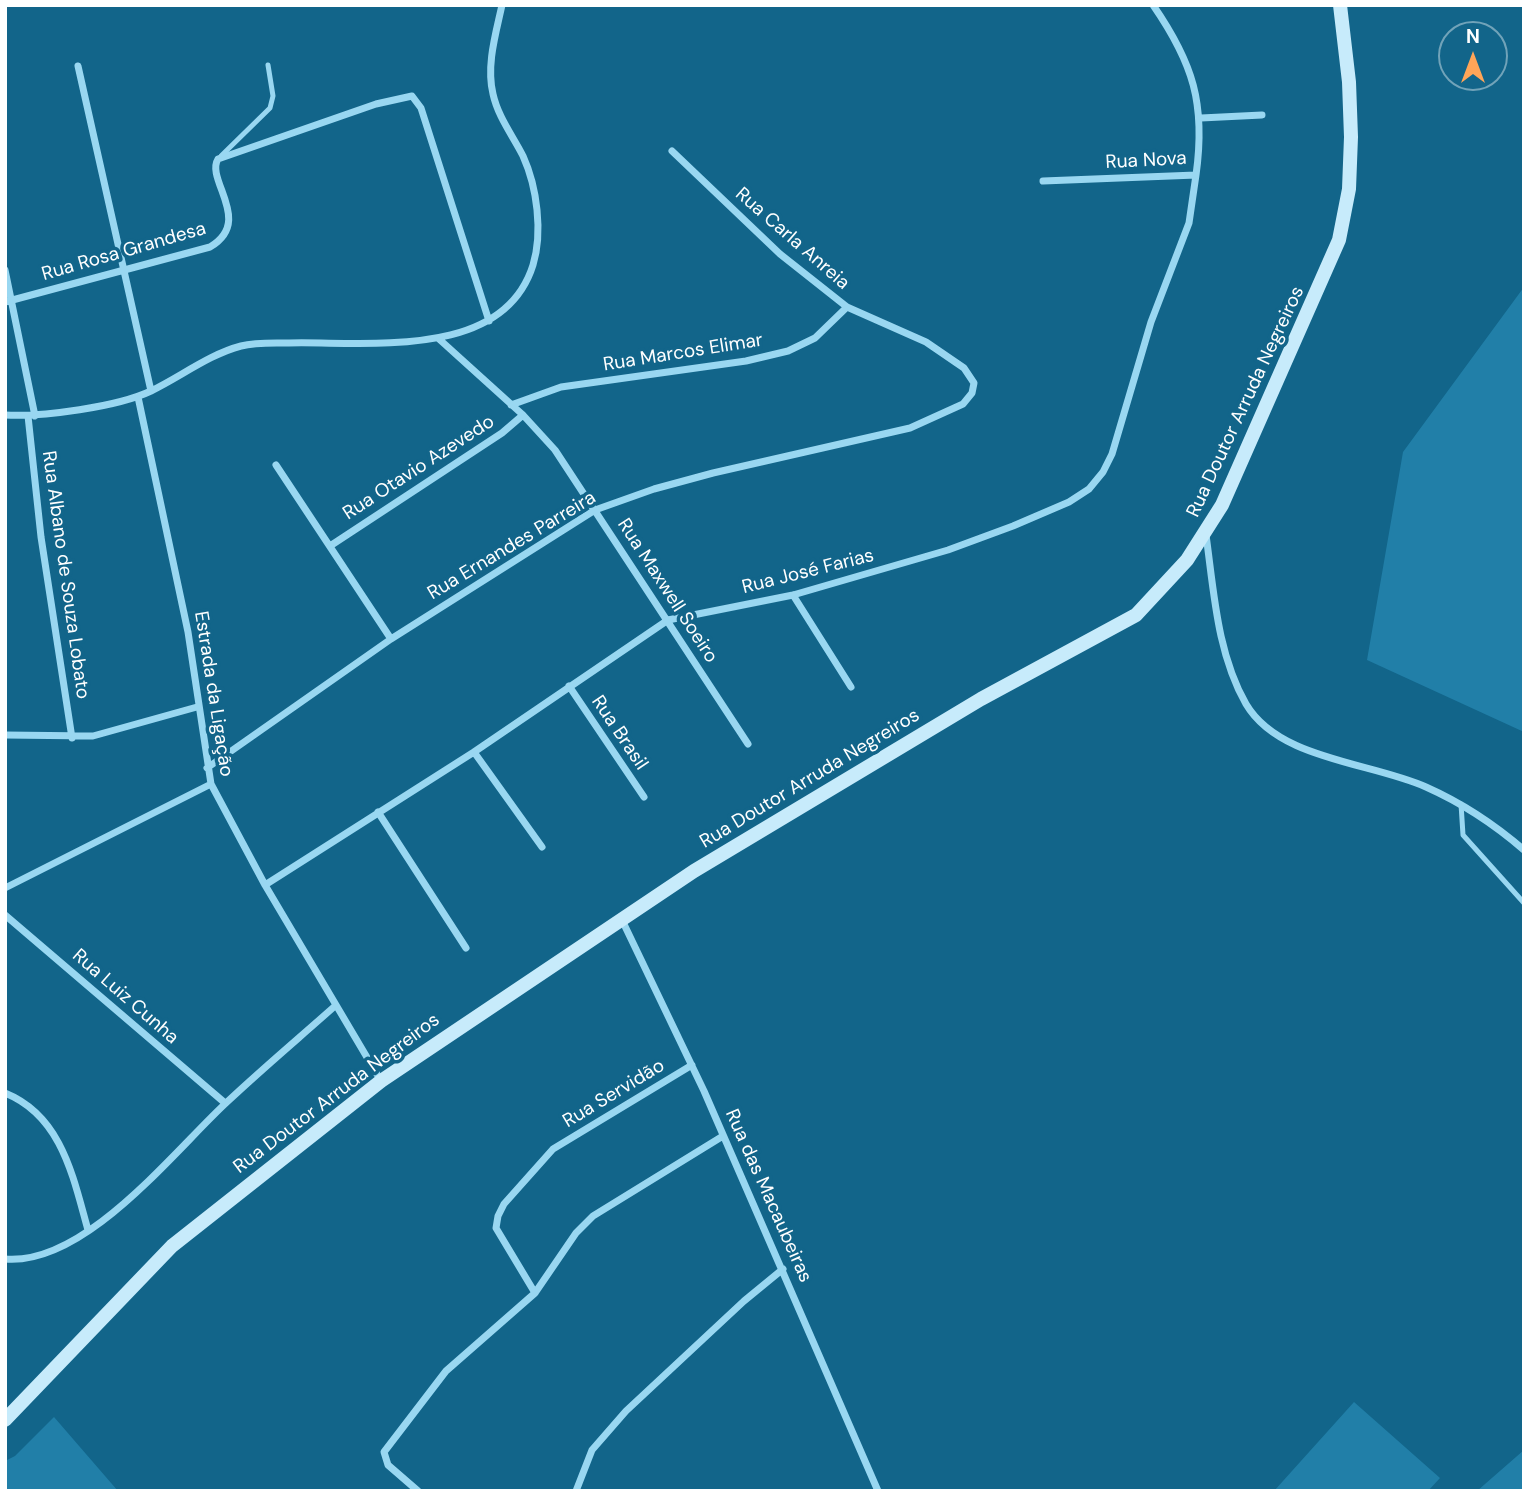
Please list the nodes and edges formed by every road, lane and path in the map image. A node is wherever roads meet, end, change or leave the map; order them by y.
1 (502, 5) edge
2 (1153, 5) edge
3 (1340, 5) edge
4 (268, 65) dead end
5 (78, 66) dead end
6 (1262, 115) dead end
7 (1201, 118) junction
8 (672, 151) dead end
9 (218, 159) junction
10 (1196, 175) junction
11 (1043, 181) dead end
12 (5, 270) edge
13 (122, 270) junction
14 (9, 301) edge
15 (847, 307) junction
16 (489, 321) junction
17 (439, 339) junction
18 (973, 379) joint
19 (151, 391) junction
20 (138, 397) junction
21 (511, 405) junction
22 (5, 415) edge
23 (523, 415) junction
24 (31, 416) junction
25 (276, 465) dead end
26 (595, 510) junction
27 (1206, 535) junction
28 (330, 546) junction
29 (793, 595) junction
30 (668, 620) junction
31 (391, 639) junction
32 (569, 686) junction
33 (851, 687) dead end
34 (197, 707) junction
35 (5, 735) edge
36 (72, 738) junction
37 (748, 744) dead end
38 (474, 752) junction
39 (207, 768) junction
40 (211, 785) junction
41 (643, 797) dead end
42 (1461, 804) junction
43 (378, 812) junction
44 (542, 847) dead end
45 (1524, 850) edge
46 (265, 886) junction
47 (5, 888) edge
48 (1524, 903) edge
49 (5, 915) edge
50 (621, 918) junction
51 (466, 948) dead end
52 (335, 1006) junction
53 (692, 1065) junction
54 (381, 1081) junction
55 (5, 1093) edge
56 (225, 1104) junction
57 (723, 1136) junction
58 (88, 1230) junction
59 (5, 1259) edge
60 (783, 1269) junction
61 (535, 1293) junction
62 (5, 1420) edge
63 (418, 1491) edge
64 (576, 1491) edge
65 (878, 1491) edge

1 - 16 street
2 - 7 street, Rua Nova
3 - 27 street, Rua Doutor Arruda Negreiros
4 - 9 lane
5 - 13 street
6 - 7 street
7 - 10 street, Rua Nova
8 - 15 street, Rua Carla Anreia
9 - 13 street, Rua Rosa Grandesa
9 - 16 street
10 - 11 street, Rua Nova
10 - 29 street, Rua José Farias
12 - 14 street, Rua Albano de Souza Lobato
13 - 14 street, Rua Rosa Grandesa
13 - 19 street
14 - 24 street, Rua Albano de Souza Lobato
15 - 18 street, Rua Carla Anreia
15 - 21 street, Rua Marcos Elimar
16 - 17 street
17 - 19 street
17 - 21 street, Rua Maxwell Soeiro
18 - 26 street, Rua Ernandes Parreira
19 - 20 street
20 - 24 street
20 - 34 street, Estrada da Ligação
21 - 23 street, Rua Maxwell Soeiro
22 - 24 street
23 - 26 street, Rua Maxwell Soeiro
23 - 28 street, Rua Otavio Azevedo
24 - 36 street, Rua Albano de Souza Lobato
25 - 28 street
26 - 30 street, Rua Maxwell Soeiro
26 - 31 street, Rua Ernandes Parreira
27 - 42 street
27 - 50 street, Rua Doutor Arruda Negreiros
28 - 31 street
29 - 30 street, Rua José Farias
29 - 33 street
30 - 32 street, Rua José Farias
30 - 37 street, Rua Maxwell Soeiro
31 - 39 street, Rua Ernandes Parreira
32 - 38 street, Rua José Farias
32 - 41 street, Rua Brasil
34 - 36 street
34 - 39 street, Estrada da Ligação
35 - 36 street
38 - 43 street, Rua José Farias
38 - 44 street
39 - 40 street, Estrada da Ligação
40 - 46 street, Estrada da Ligação
40 - 47 street
42 - 45 street
42 - 48 lane
43 - 46 street, Rua José Farias
43 - 51 street
46 - 52 street, Estrada da Ligação
49 - 56 street, Rua Luiz Cunha
50 - 53 street, Rua das Macaubeiras
50 - 54 street, Rua Doutor Arruda Negreiros
52 - 54 street, Estrada da Ligação
52 - 56 street
53 - 57 street, Rua das Macaubeiras
53 - 61 street, Rua Servidão
54 - 62 street, Rua Doutor Arruda Negreiros
55 - 58 street
56 - 58 street
57 - 60 street, Rua das Macaubeiras
57 - 61 street
58 - 59 street
60 - 64 street
60 - 65 street, Rua das Macaubeiras
61 - 63 street

